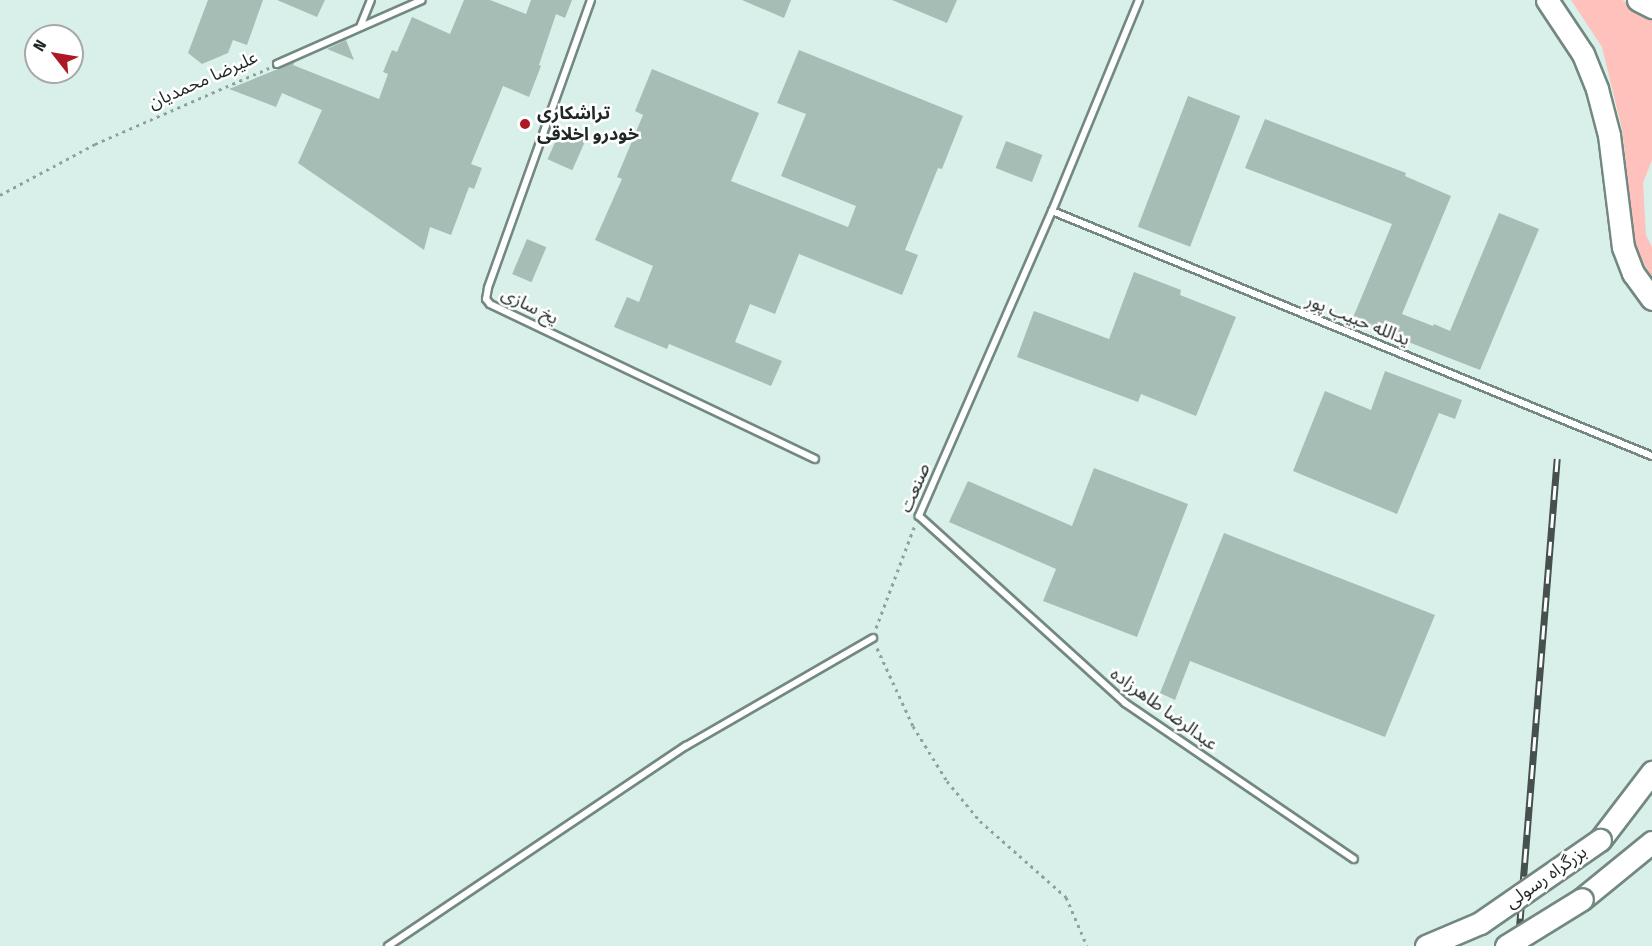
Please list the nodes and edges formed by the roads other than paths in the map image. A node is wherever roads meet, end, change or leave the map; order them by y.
1 (371, 0) edge
2 (422, 0) edge
3 (591, 0) edge
4 (1139, 0) edge
5 (1547, 0) edge
6 (1638, 0) edge
7 (1652, 7) edge
8 (360, 28) junction
9 (277, 64) road end
10 (1052, 211) junction
11 (1652, 299) edge
12 (1652, 456) edge
13 (814, 459) dead end
14 (919, 516) joint
15 (873, 638) road end
16 (1652, 772) edge
17 (1652, 789) edge
18 (1600, 840) junction
19 (1652, 842) edge
20 (1354, 859) dead end
21 (388, 946) edge
22 (1426, 946) edge
23 (1506, 946) edge

1 - 8 lane
2 - 8 lane, علیرضا محمدیان
3 - 13 lane, یخ سازی
4 - 10 lane, صنعت
5 - 11 highway
6 - 7 highway
8 - 9 lane, علیرضا محمدیان
10 - 12 lane, یدالله حبیب پور
10 - 14 lane, صنعت
14 - 20 lane, عبدالرضا طاهرزاده
15 - 21 lane
16 - 18 highway
17 - 18 highway, بزرگراه رسولی
18 - 22 highway, بزرگراه رسولی, bridge
19 - 23 highway, بزرگراه رسولی, bridge

